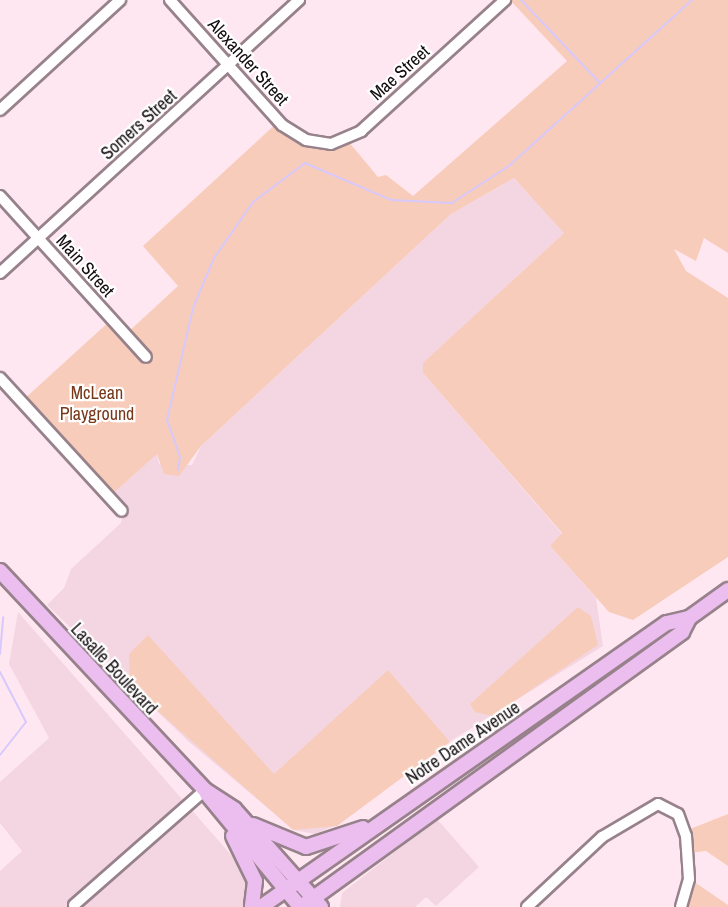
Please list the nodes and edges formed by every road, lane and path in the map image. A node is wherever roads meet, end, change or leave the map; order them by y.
1 (120, 0) edge
2 (170, 0) edge
3 (299, 0) edge
4 (505, 0) edge
5 (229, 66) junction
6 (0, 110) edge
7 (306, 140) joint
8 (0, 196) edge
9 (38, 238) junction
10 (0, 273) edge
11 (146, 357) dead end
12 (0, 378) edge
13 (122, 511) dead end
14 (0, 570) edge
15 (728, 590) edge
16 (688, 618) junction
17 (205, 790) junction
18 (392, 814) junction
19 (243, 819) junction
20 (228, 826) junction
21 (300, 881) junction
22 (286, 891) junction
23 (317, 903) edge
24 (74, 905) dead end
25 (252, 907) edge
26 (261, 907) edge
27 (300, 907) edge
28 (527, 907) edge
29 (681, 907) edge

1 - 6 street
2 - 5 street, Alexander Street
3 - 5 street, Somers Street
4 - 7 street, Mae Street
5 - 7 street, Alexander Street
5 - 9 street, Somers Street
8 - 9 street, Main Street
9 - 10 street, Somers Street
9 - 11 street, Main Street
12 - 13 street
14 - 17 main road, Lasalle Boulevard
15 - 16 main road, Notre Dame Avenue
16 - 18 main road, Notre Dame Avenue
16 - 23 main road, Notre Dame Avenue
17 - 19 main road, Lasalle Boulevard
17 - 20 main road, Lasalle Boulevard
17 - 24 street
18 - 19 main road
18 - 21 main road, Notre Dame Avenue
19 - 21 main road, Lasalle Boulevard
20 - 22 main road, Lasalle Boulevard
20 - 25 main road
21 - 22 main road, Notre Dame Avenue
21 - 23 main road, Lasalle Boulevard
22 - 26 main road, Notre Dame Avenue
22 - 27 main road, Lasalle Boulevard
23 - 27 main road, Notre Dame Avenue
28 - 29 street

